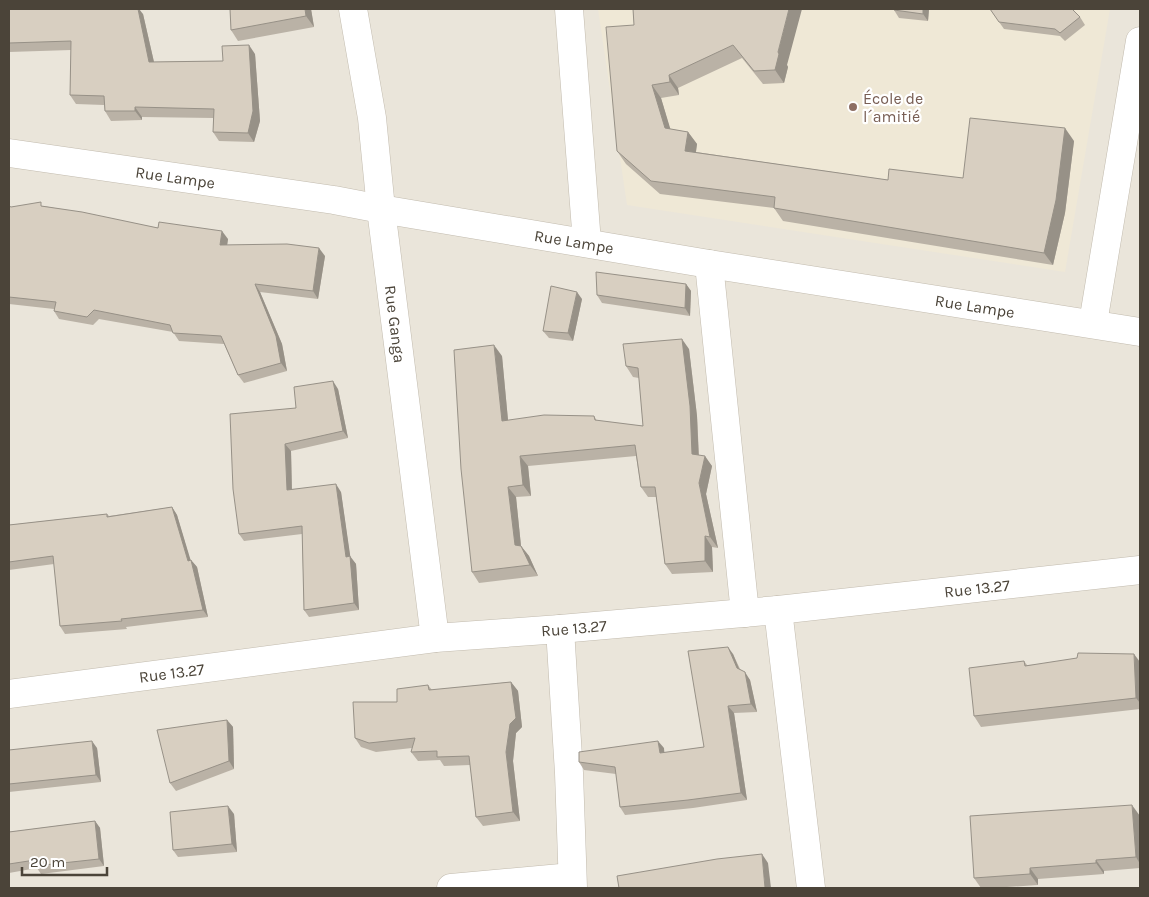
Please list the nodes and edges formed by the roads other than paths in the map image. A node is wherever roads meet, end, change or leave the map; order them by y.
1 (353, 9) edge
2 (569, 9) edge
3 (1140, 41) edge
4 (9, 153) edge
5 (380, 209) junction
6 (587, 243) junction
7 (709, 264) junction
8 (1093, 323) junction
9 (1140, 332) edge
10 (1140, 570) edge
11 (778, 610) junction
12 (745, 613) junction
13 (560, 630) junction
14 (436, 638) junction
15 (9, 694) edge
16 (572, 882) edge
17 (451, 888) edge
18 (811, 888) edge

1 - 5 street, Rue Ganga
2 - 6 street
3 - 8 street
4 - 5 street, Rue Lampe
5 - 6 street, Rue Lampe
5 - 14 street, Rue Ganga
6 - 7 street, Rue Lampe
7 - 8 street, Rue Lampe
7 - 12 street
8 - 9 street, Rue Lampe
10 - 11 street, Rue 13.27
11 - 12 street, Rue 13.27
11 - 18 street
12 - 13 street, Rue 13.27
13 - 14 street, Rue 13.27
13 - 16 street
14 - 15 street, Rue 13.27
16 - 17 street

